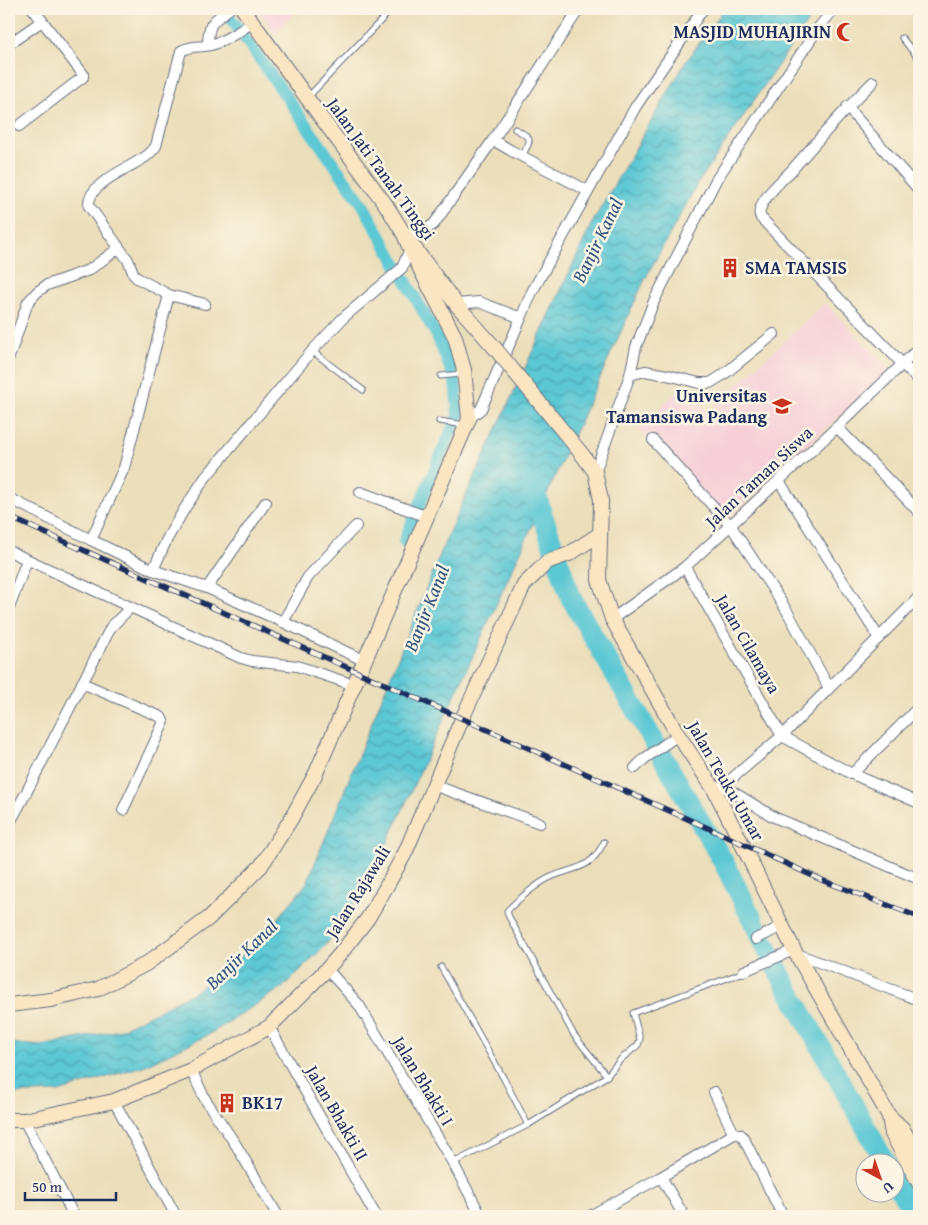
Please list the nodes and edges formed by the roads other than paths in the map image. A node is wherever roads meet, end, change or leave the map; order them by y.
1 (33, 9) edge
2 (229, 9) edge
3 (243, 9) edge
4 (392, 9) edge
5 (579, 9) edge
6 (703, 9) edge
7 (834, 9) edge
8 (42, 21) junction
9 (253, 22) junction
10 (902, 38) dead end
11 (9, 44) edge
12 (208, 45) junction
13 (919, 59) edge
14 (873, 82) dead end
15 (307, 98) junction
16 (847, 107) junction
17 (19, 126) dead end
18 (515, 129) dead end
19 (493, 140) junction
20 (522, 156) junction
21 (919, 190) edge
22 (588, 191) junction
23 (404, 234) junction
24 (119, 248) junction
25 (410, 249) junction
26 (169, 295) junction
27 (205, 304) dead end
28 (456, 304) junction
29 (521, 318) junction
30 (774, 334) dead end
31 (919, 348) edge
32 (312, 351) junction
33 (9, 358) edge
34 (902, 363) junction
35 (462, 372) junction
36 (630, 375) junction
37 (444, 376) dead end
38 (919, 381) edge
39 (363, 390) dead end
40 (441, 421) dead end
41 (464, 423) junction
42 (837, 427) junction
43 (653, 440) dead end
44 (581, 453) joint
45 (595, 472) junction
46 (779, 481) junction
47 (360, 492) dead end
48 (9, 498) edge
49 (266, 502) dead end
50 (919, 512) edge
51 (425, 514) junction
52 (356, 526) dead end
53 (730, 526) junction
54 (600, 534) junction
55 (91, 540) junction
56 (9, 552) edge
57 (27, 560) junction
58 (685, 567) junction
59 (153, 570) junction
60 (207, 588) junction
61 (919, 598) edge
62 (9, 608) edge
63 (130, 608) junction
64 (612, 619) junction
65 (283, 622) junction
66 (879, 638) junction
67 (365, 662) junction
68 (82, 683) junction
69 (354, 685) junction
70 (830, 688) junction
71 (919, 707) edge
72 (782, 736) junction
73 (674, 738) junction
74 (635, 768) dead end
75 (852, 774) junction
76 (433, 785) junction
77 (719, 788) junction
78 (919, 803) edge
79 (123, 810) dead end
80 (540, 823) dead end
81 (9, 824) edge
82 (604, 842) dead end
83 (919, 879) edge
84 (777, 929) junction
85 (756, 939) dead end
86 (791, 953) junction
87 (441, 967) dead end
88 (327, 969) junction
89 (744, 972) joint
90 (919, 1000) edge
91 (9, 1005) edge
92 (268, 1027) junction
93 (191, 1070) junction
94 (607, 1076) junction
95 (714, 1092) dead end
96 (114, 1101) junction
97 (889, 1116) junction
98 (9, 1120) edge
99 (24, 1120) junction
100 (528, 1125) junction
101 (734, 1134) junction
102 (919, 1158) edge
103 (453, 1163) junction
104 (661, 1177) junction
105 (919, 1183) edge
106 (74, 1216) edge
107 (176, 1216) edge
108 (278, 1216) edge
109 (376, 1216) edge
110 (482, 1216) edge
111 (591, 1216) edge
112 (684, 1216) edge
113 (784, 1216) edge

1 - 8 street
2 - 12 street
3 - 9 street, Jalan Jati Tanah Tinggi
4 - 15 lane
5 - 19 street
6 - 22 street
7 - 36 street
8 - 11 street
8 - 17 street
9 - 12 street
9 - 15 street, Jalan Jati Tanah Tinggi
10 - 13 lane
12 - 24 street
14 - 16 street
15 - 23 street, Jalan Jati Tanah Tinggi
16 - 21 street
16 - 34 street
18 - 20 lane
19 - 20 street
19 - 23 street
20 - 22 street
22 - 29 street
23 - 25 street
23 - 28 street, Jalan Jati Tanah Tinggi
24 - 26 street
24 - 33 street
25 - 32 street
25 - 35 street
26 - 27 street
26 - 55 street
28 - 29 street
28 - 44 street, Jalan Jati Tanah Tinggi, bridge
29 - 41 street
30 - 36 street
31 - 34 street, Jalan Taman Siswa
32 - 39 lane
32 - 59 street
34 - 38 street
34 - 42 street, Jalan Taman Siswa
35 - 37 lane
35 - 41 street
36 - 45 street
40 - 41 lane
41 - 51 street
42 - 46 street, Jalan Taman Siswa
42 - 50 street
43 - 53 street
44 - 45 street, Jalan Teuku Umar
45 - 54 street, Jalan Teuku Umar
46 - 53 street, Jalan Taman Siswa
46 - 66 street
47 - 51 street
48 - 55 street
49 - 60 street
51 - 67 street
52 - 65 street
53 - 58 street, Jalan Taman Siswa
53 - 70 street
54 - 64 street, Jalan Teuku Umar
54 - 76 street, Jalan Rajawali
55 - 59 street
56 - 57 street
57 - 62 street
57 - 63 street
58 - 64 street, Jalan Taman Siswa
58 - 72 street, Jalan Cilamaya
59 - 60 street
60 - 65 street
61 - 66 street
63 - 68 street
63 - 69 street
64 - 73 street, Jalan Teuku Umar
65 - 67 street
66 - 70 street
67 - 69 street
68 - 79 street
68 - 81 street
69 - 91 street
70 - 72 street
71 - 75 street
72 - 75 street
72 - 77 street
73 - 74 street
73 - 77 street, Jalan Teuku Umar
75 - 78 street
76 - 80 street
76 - 88 street, Jalan Rajawali
77 - 83 street
77 - 84 street, Jalan Teuku Umar
82 - 94 lane
84 - 85 street
84 - 86 street, Jalan Teuku Umar
86 - 89 street
86 - 90 street
86 - 97 street, Jalan Teuku Umar
87 - 100 lane
88 - 92 street, Jalan Rajawali
88 - 103 street, Jalan Bhakti I
89 - 94 lane
92 - 93 street, Jalan Rajawali
92 - 109 street, Jalan Bhakti II
93 - 96 street, Jalan Rajawali
93 - 108 street
94 - 100 lane
95 - 101 street
96 - 99 street, Jalan Rajawali
96 - 107 street
97 - 102 street, Jalan Teuku Umar
97 - 105 street, Jalan Teuku Umar
98 - 99 street, Jalan Rajawali
99 - 106 street
100 - 103 lane
101 - 104 street
101 - 113 street
103 - 110 street, Jalan Bhakti I
104 - 111 street
104 - 112 street

